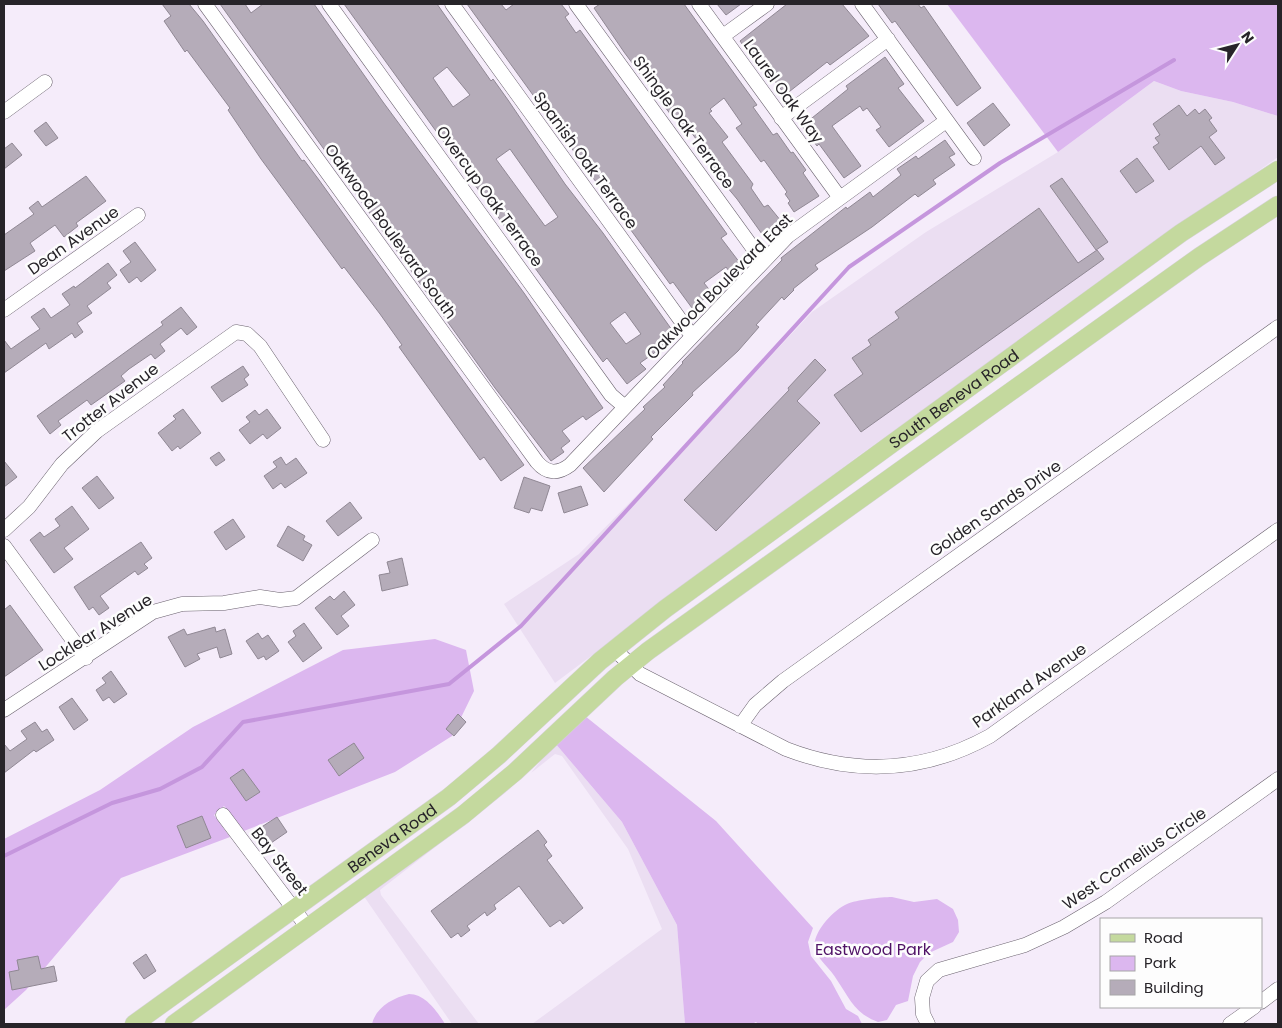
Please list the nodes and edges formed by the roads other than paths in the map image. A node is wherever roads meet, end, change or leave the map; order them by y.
1 (205, 4) edge
2 (329, 4) edge
3 (452, 4) edge
4 (576, 4) edge
5 (699, 4) edge
6 (767, 4) edge
7 (862, 4) edge
8 (723, 36) junction
9 (888, 40) junction
10 (45, 82) dead end
11 (4, 112) edge
12 (780, 118) junction
13 (946, 120) junction
14 (974, 158) dead end
15 (1278, 170) edge
16 (840, 198) junction
17 (1278, 205) edge
18 (138, 215) dead end
19 (763, 262) junction
20 (4, 310) edge
21 (1278, 327) edge
22 (692, 336) junction
23 (625, 407) junction
24 (324, 440) dead end
25 (554, 472) joint
26 (4, 530) edge
27 (1278, 530) edge
28 (372, 540) dead end
29 (4, 546) edge
30 (634, 633) joint
31 (614, 649) junction
32 (648, 651) joint
33 (86, 658) junction
34 (631, 665) junction
35 (4, 710) edge
36 (740, 726) junction
37 (1278, 779) edge
38 (223, 815) dead end
39 (294, 908) junction
40 (308, 928) junction
41 (1278, 989) edge
42 (1262, 1001) edge
43 (1253, 1008) edge
44 (134, 1024) edge
45 (174, 1024) edge
46 (928, 1024) edge
47 (1230, 1024) edge

1 - 25 street, Oakwood Boulevard South
2 - 23 street, Overcup Oak Terrace
3 - 22 street, Spanish Oak Terrace
4 - 19 street, Shingle Oak Terrace
5 - 8 street, Laurel Oak Way
6 - 8 street
7 - 9 street
8 - 12 street, Laurel Oak Way
9 - 12 street
9 - 13 street
10 - 11 street
12 - 16 street, Laurel Oak Way
13 - 14 street
13 - 16 street, Oakwood Boulevard East
15 - 30 main road, South Beneva Road
16 - 19 street, Oakwood Boulevard East
17 - 32 main road, South Beneva Road
18 - 20 street, Dean Avenue
19 - 22 street, Oakwood Boulevard East
21 - 36 street, Golden Sands Drive
22 - 23 street, Oakwood Boulevard East
23 - 25 street, Oakwood Boulevard East
24 - 26 street, Trotter Avenue
27 - 36 street, Parkland Avenue
28 - 33 street, Locklear Avenue
29 - 33 street
30 - 31 main road, Beneva Road
31 - 34 street, Parkland Avenue
31 - 39 main road, Beneva Road
32 - 34 main road, Beneva Road
33 - 35 street, Locklear Avenue
34 - 36 street, Parkland Avenue
34 - 40 main road, Beneva Road
37 - 46 street, West Cornelius Circle
38 - 39 street, Bay Street
39 - 40 street, Bay Street
39 - 44 main road, Beneva Road
40 - 45 main road, Beneva Road
41 - 42 street
43 - 47 street

